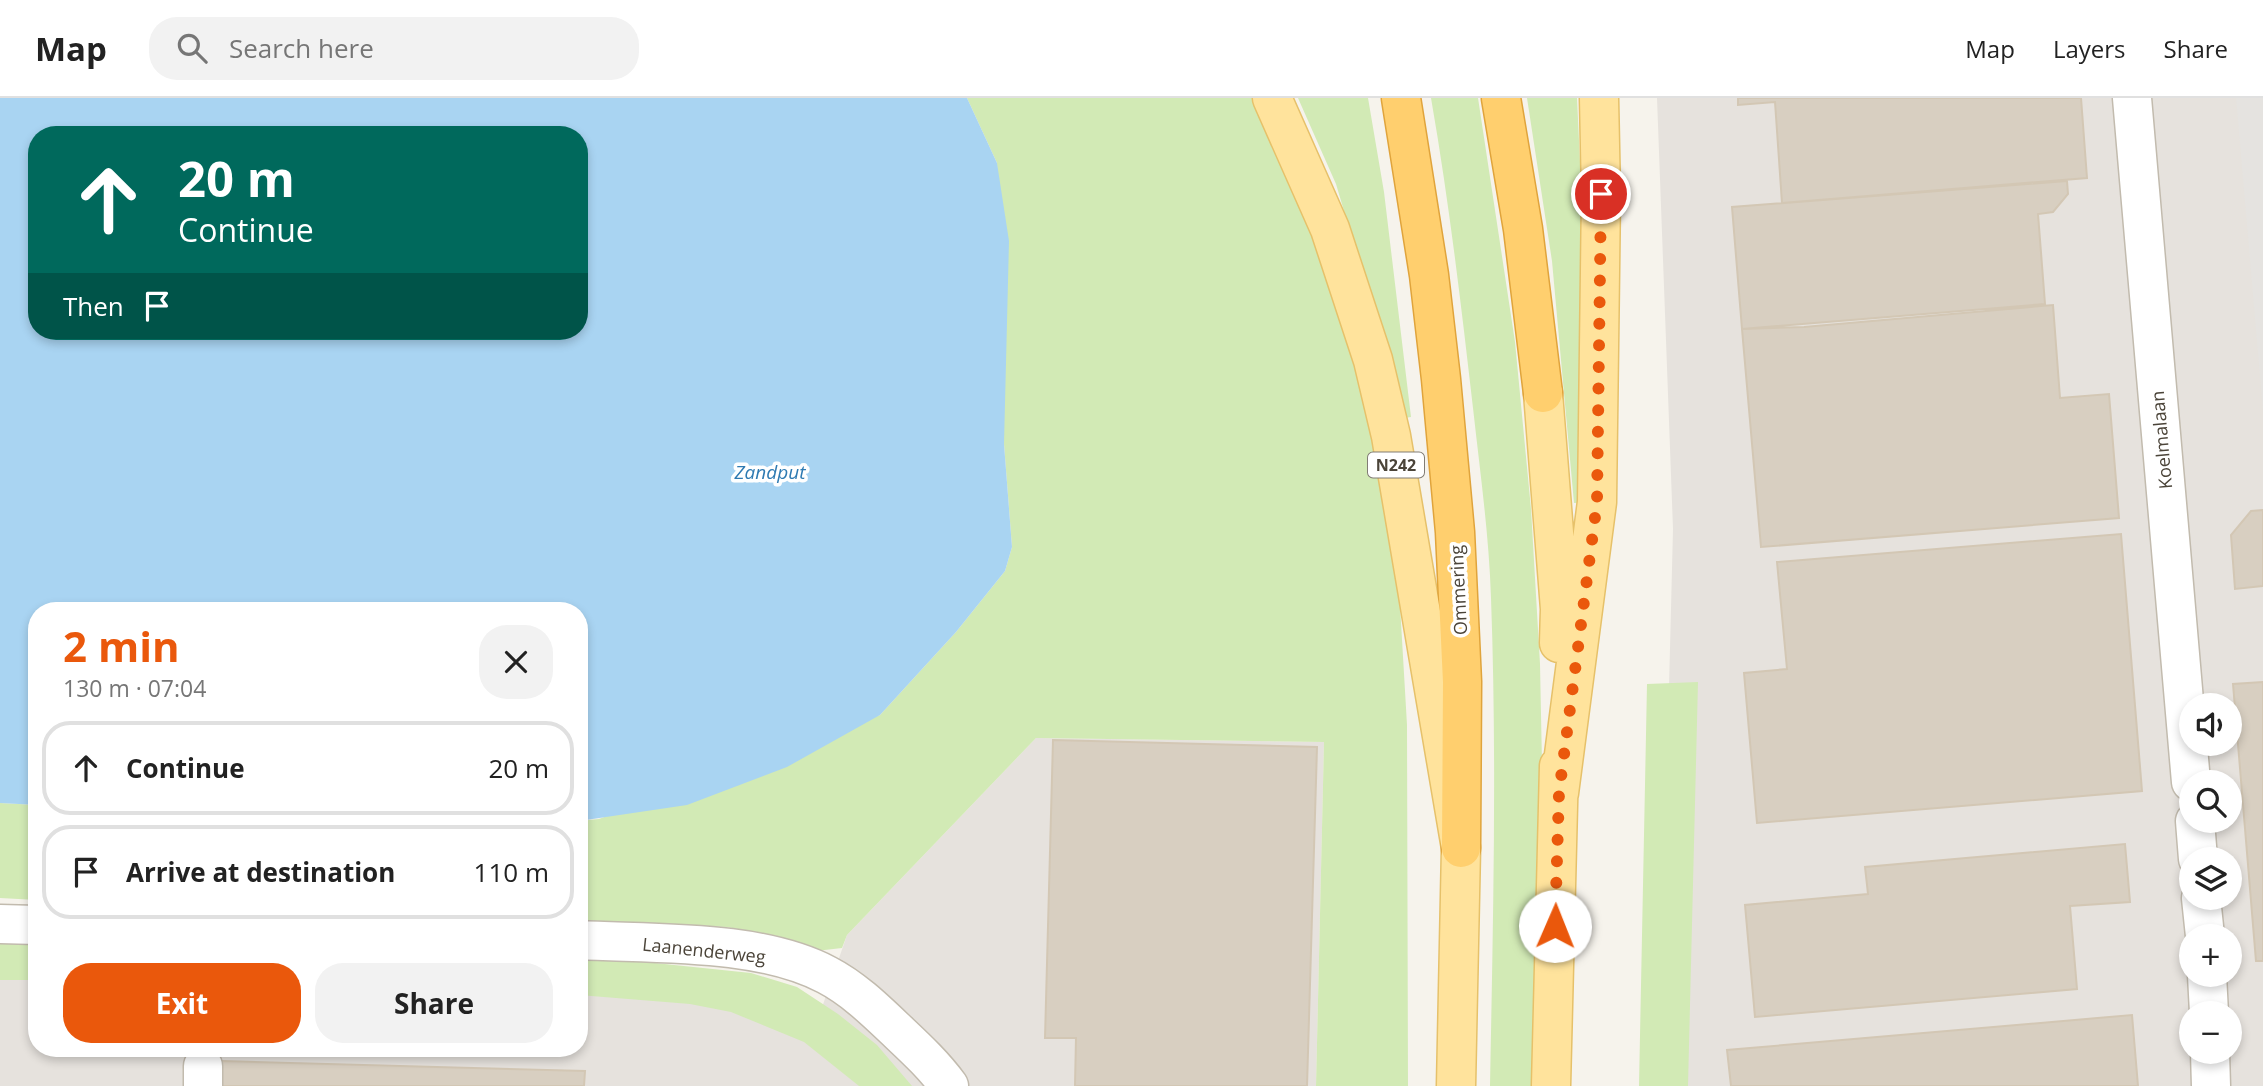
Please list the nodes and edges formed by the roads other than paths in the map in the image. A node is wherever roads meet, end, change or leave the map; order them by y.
1 (1272, 98) edge
2 (1401, 98) edge
3 (1501, 98) edge
4 (1600, 98) edge
5 (2132, 98) edge
6 (1543, 393) joint
7 (2190, 770) edge
8 (1559, 793) junction
9 (1461, 848) junction
10 (0, 924) edge
11 (28, 925) edge
12 (588, 940) edge
13 (2210, 1064) edge
14 (949, 1086) edge
15 (1455, 1086) edge
16 (1551, 1086) edge
17 (2211, 1086) edge

1 - 9 main road, N242
2 - 9 highway, Ommering / N242
3 - 6 highway
4 - 8 main road
5 - 7 street, Koelmalaan
6 - 8 main road
8 - 16 main road
9 - 15 main road, Ommering / N242
10 - 11 street
12 - 14 street, Laanenderweg
13 - 17 street

